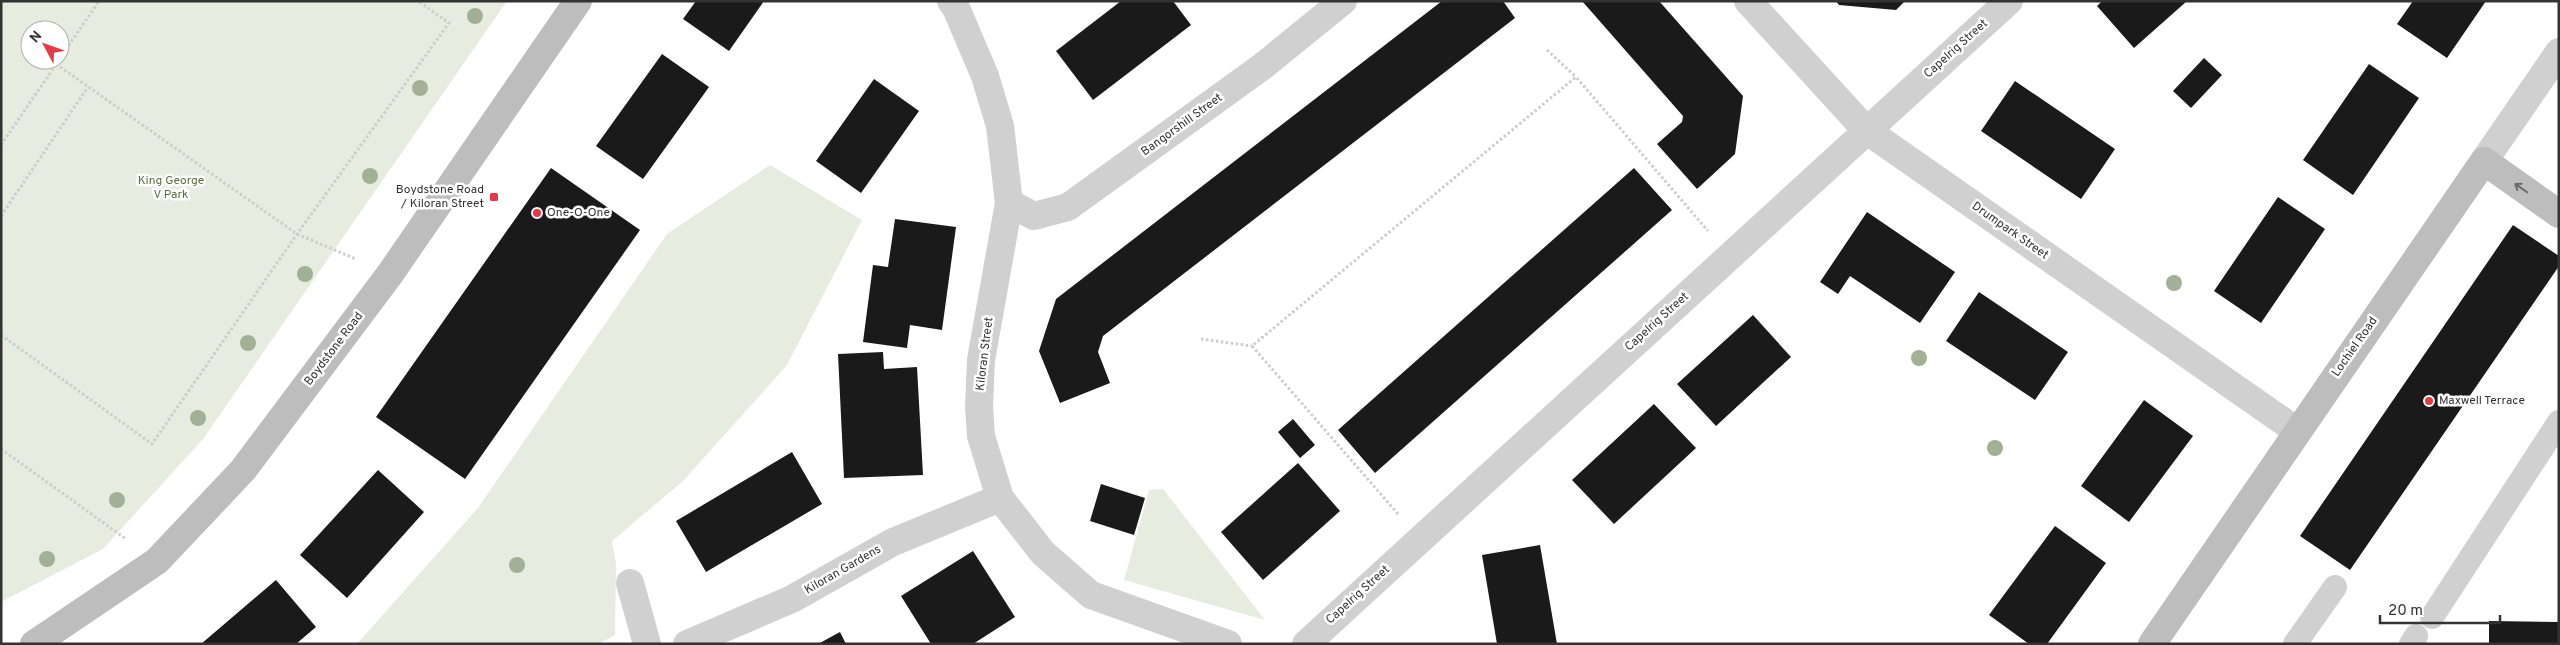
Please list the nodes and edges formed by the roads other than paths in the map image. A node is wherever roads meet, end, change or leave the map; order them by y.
1 (578, 1) edge
2 (950, 1) edge
3 (1343, 1) edge
4 (1748, 1) edge
5 (2009, 1) edge
6 (2559, 52) edge
7 (1866, 130) junction
8 (2484, 161) junction
9 (1009, 204) junction
10 (2559, 214) edge
11 (2559, 422) edge
12 (2297, 431) junction
13 (1000, 498) junction
14 (630, 583) dead end
15 (2335, 587) dead end
16 (2432, 617) dead end
17 (34, 644) edge
18 (647, 644) edge
19 (687, 644) edge
20 (1228, 644) edge
21 (1306, 644) edge
22 (2152, 644) edge
23 (2295, 644) edge

1 - 17 street, Boydstone Road
2 - 9 street, Kiloran Street
3 - 9 street, Bangorshill Street
4 - 7 street, Drumpark Street
5 - 7 street, Capelrig Street
6 - 8 street, Lochiel Road
7 - 12 street, Drumpark Street
7 - 21 street, Capelrig Street
10 -> 8 street
8 - 12 street, Lochiel Road
9 - 13 street, Kiloran Street
11 - 16 lane
12 - 22 street, Lochiel Road
13 - 19 street, Kiloran Gardens
13 - 20 street, Kiloran Street
14 - 18 street
15 - 23 lane

